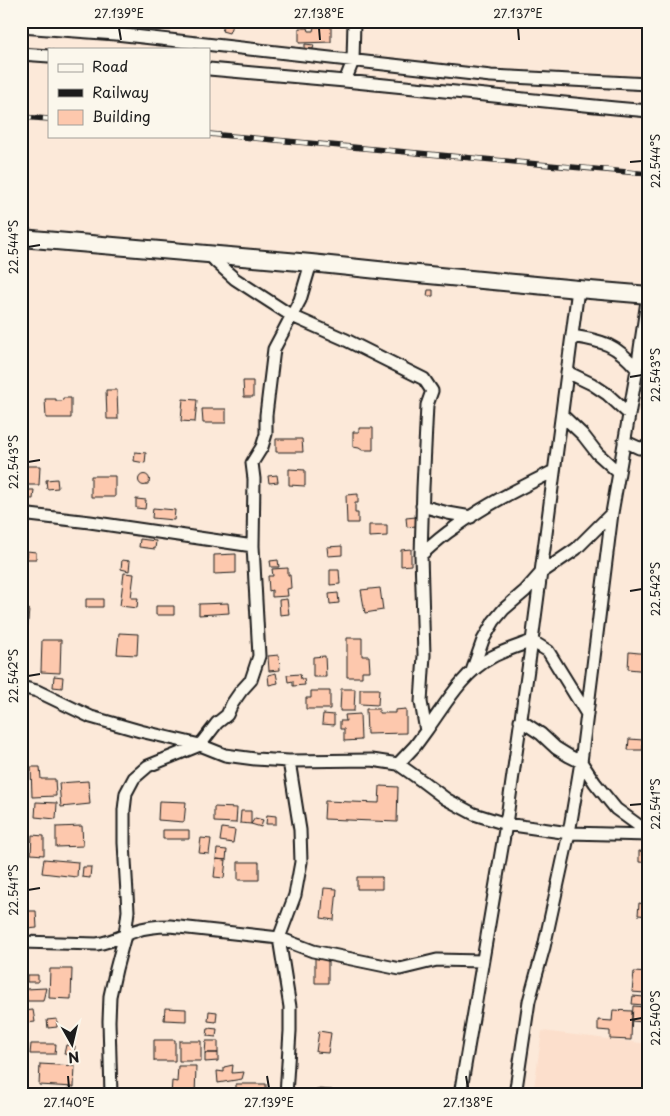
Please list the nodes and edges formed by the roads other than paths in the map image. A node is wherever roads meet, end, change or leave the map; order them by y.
1 (354, 21) edge
2 (21, 27) edge
3 (21, 54) edge
4 (48, 56) edge
5 (353, 61) junction
6 (210, 69) edge
7 (345, 81) junction
8 (649, 84) edge
9 (649, 111) edge
10 (21, 238) edge
11 (209, 254) junction
12 (311, 263) junction
13 (578, 289) junction
14 (648, 294) edge
15 (292, 316) junction
16 (572, 336) junction
17 (637, 369) junction
18 (567, 372) junction
19 (629, 414) junction
20 (562, 415) junction
21 (624, 441) junction
22 (649, 447) edge
23 (554, 471) junction
24 (619, 473) junction
25 (422, 506) junction
26 (612, 513) junction
27 (21, 514) edge
28 (471, 517) junction
29 (253, 546) junction
30 (421, 554) junction
31 (541, 574) junction
32 (532, 641) junction
33 (472, 671) junction
34 (21, 687) edge
35 (587, 714) junction
36 (520, 720) junction
37 (426, 731) junction
38 (200, 745) junction
39 (289, 761) junction
40 (582, 762) junction
41 (398, 764) junction
42 (506, 824) junction
43 (569, 833) junction
44 (649, 834) edge
45 (125, 935) junction
46 (279, 938) junction
47 (21, 942) edge
48 (482, 961) junction
49 (111, 1095) edge
50 (286, 1095) edge
51 (460, 1095) edge
52 (515, 1095) edge

1 - 5 street
2 - 5 street
3 - 4 street
5 - 7 street
5 - 8 street
6 - 7 street
7 - 9 street
10 - 11 street
11 - 12 street
11 - 15 street
12 - 13 street
12 - 15 street
13 - 14 street
13 - 16 street
14 - 17 street
15 - 25 street
15 - 29 street
16 - 17 street
16 - 18 street
17 - 19 street
18 - 19 street
18 - 20 street
19 - 21 street
20 - 23 street
20 - 24 street
21 - 22 street
21 - 24 street
23 - 28 street
23 - 31 street
24 - 26 street
25 - 28 street
25 - 30 street
26 - 31 street
26 - 35 street
27 - 29 street
28 - 30 street
29 - 38 street
30 - 37 street
31 - 32 street
31 - 33 street
32 - 33 street
32 - 35 street
32 - 36 street
33 - 37 street
34 - 38 street
35 - 40 street
36 - 40 street
36 - 42 street
37 - 41 street
38 - 39 street
38 - 45 street
39 - 41 street
39 - 46 street
40 - 43 street
40 - 44 street
41 - 42 street
42 - 43 street
42 - 48 street
43 - 44 street
43 - 52 street
45 - 46 street
45 - 47 street
45 - 49 street
46 - 48 street
46 - 50 street
48 - 51 street

